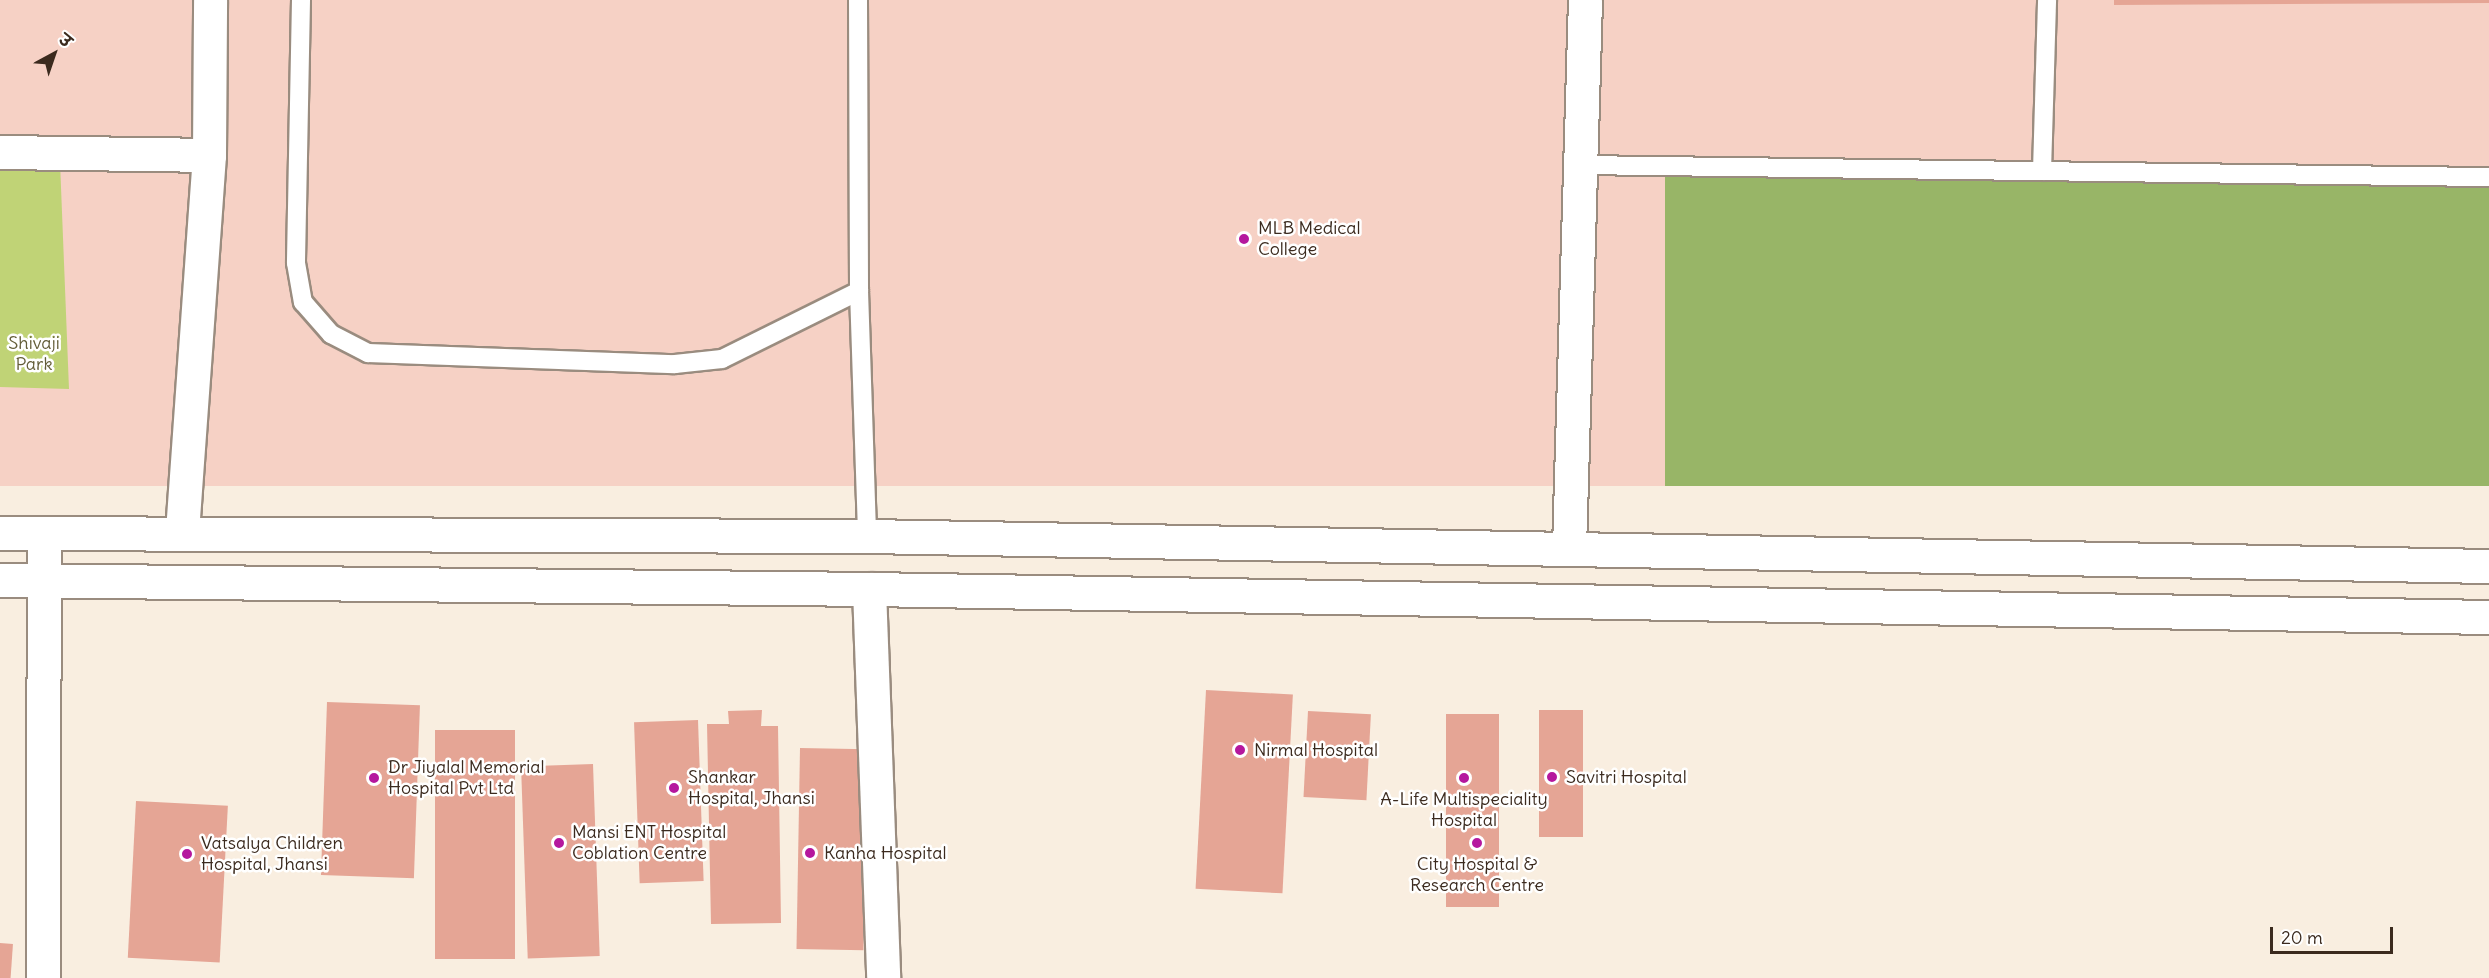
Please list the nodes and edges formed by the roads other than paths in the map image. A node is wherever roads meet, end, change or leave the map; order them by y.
1 (210, 0) edge
2 (301, 0) edge
3 (858, 0) edge
4 (1585, 0) edge
5 (2047, 0) edge
6 (0, 152) edge
7 (209, 155) junction
8 (1579, 165) junction
9 (2042, 171) junction
10 (2489, 177) edge
11 (859, 291) junction
12 (183, 532) junction
13 (0, 533) edge
14 (44, 534) junction
15 (867, 536) junction
16 (1569, 548) junction
17 (2489, 566) edge
18 (0, 580) edge
19 (44, 581) junction
20 (869, 589) junction
21 (2489, 617) edge
22 (43, 978) edge
23 (883, 978) edge

1 - 7 main road
2 - 11 lane
3 - 11 lane
4 - 8 main road
5 - 9 lane
6 - 7 main road
7 - 12 main road
8 - 9 lane
8 - 16 main road
9 - 10 lane
11 - 15 lane
12 - 14 main road
12 - 15 main road
13 - 14 main road
14 - 19 main road
15 - 16 main road
16 - 17 main road
18 - 19 main road
19 - 20 main road
19 - 22 main road
20 - 21 main road
20 - 23 main road

